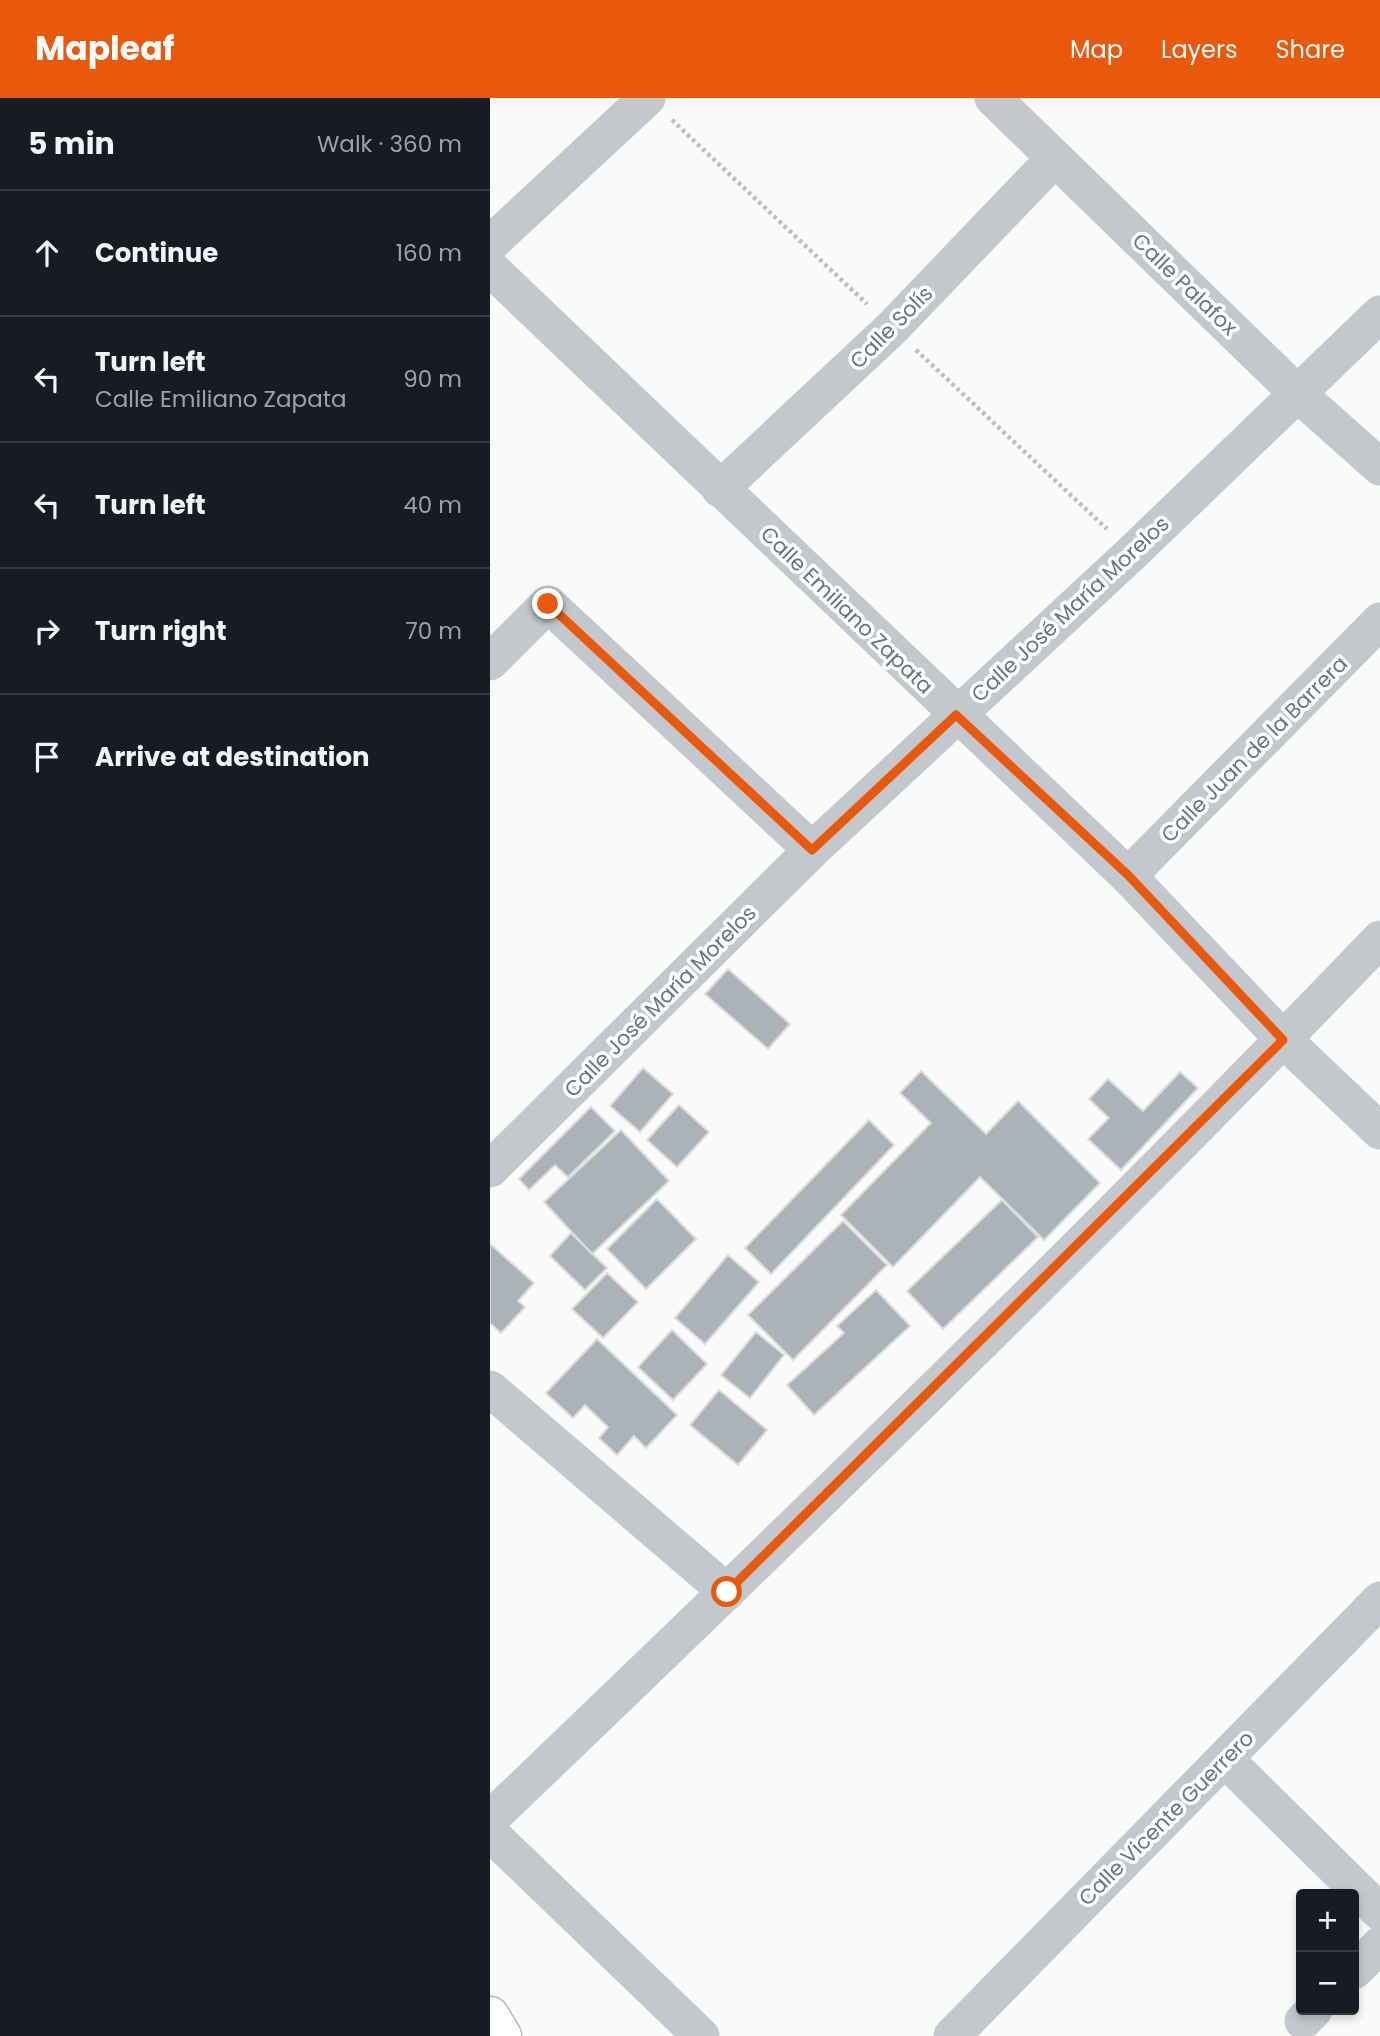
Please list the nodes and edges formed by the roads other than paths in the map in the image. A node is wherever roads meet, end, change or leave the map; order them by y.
1 (647, 98) edge
2 (993, 98) edge
3 (1055, 158) junction
4 (490, 244) edge
5 (490, 268) edge
6 (1380, 314) edge
7 (1298, 394) junction
8 (1380, 467) edge
9 (720, 489) junction
10 (1380, 621) edge
11 (490, 662) edge
12 (956, 715) junction
13 (812, 850) junction
14 (1129, 876) junction
15 (1380, 939) edge
16 (1283, 1040) junction
17 (1380, 1131) edge
18 (490, 1169) edge
19 (490, 1389) edge
20 (727, 1592) junction
21 (1380, 1600) edge
22 (1224, 1759) junction
23 (490, 1819) edge
24 (490, 1833) edge
25 (1380, 1912) edge
26 (1380, 1945) edge
27 (1359, 1966) edge
28 (701, 2036) edge
29 (952, 2036) edge

1 - 4 street
2 - 3 street, Calle Palafox
3 - 7 street, Calle Palafox
3 - 9 street, Calle Solís
5 - 9 street, Calle Emiliano Zapata
6 - 7 street, Calle José María Morelos
7 - 8 street, Calle Palafox
7 - 12 street, Calle José María Morelos
9 - 12 street, Calle Emiliano Zapata
10 - 14 street, Calle Juan de la Barrera
11 - 13 street
12 - 13 street, Calle José María Morelos
12 - 14 street, Calle Emiliano Zapata
13 - 18 street, Calle José María Morelos
14 - 16 street, Calle Emiliano Zapata
15 - 16 street
16 - 17 street, Calle Emiliano Zapata
16 - 20 street
19 - 20 street
20 - 23 street
21 - 22 street, Calle Vicente Guerrero
22 - 25 street
22 - 29 street, Calle Vicente Guerrero
24 - 28 street
26 - 27 street

